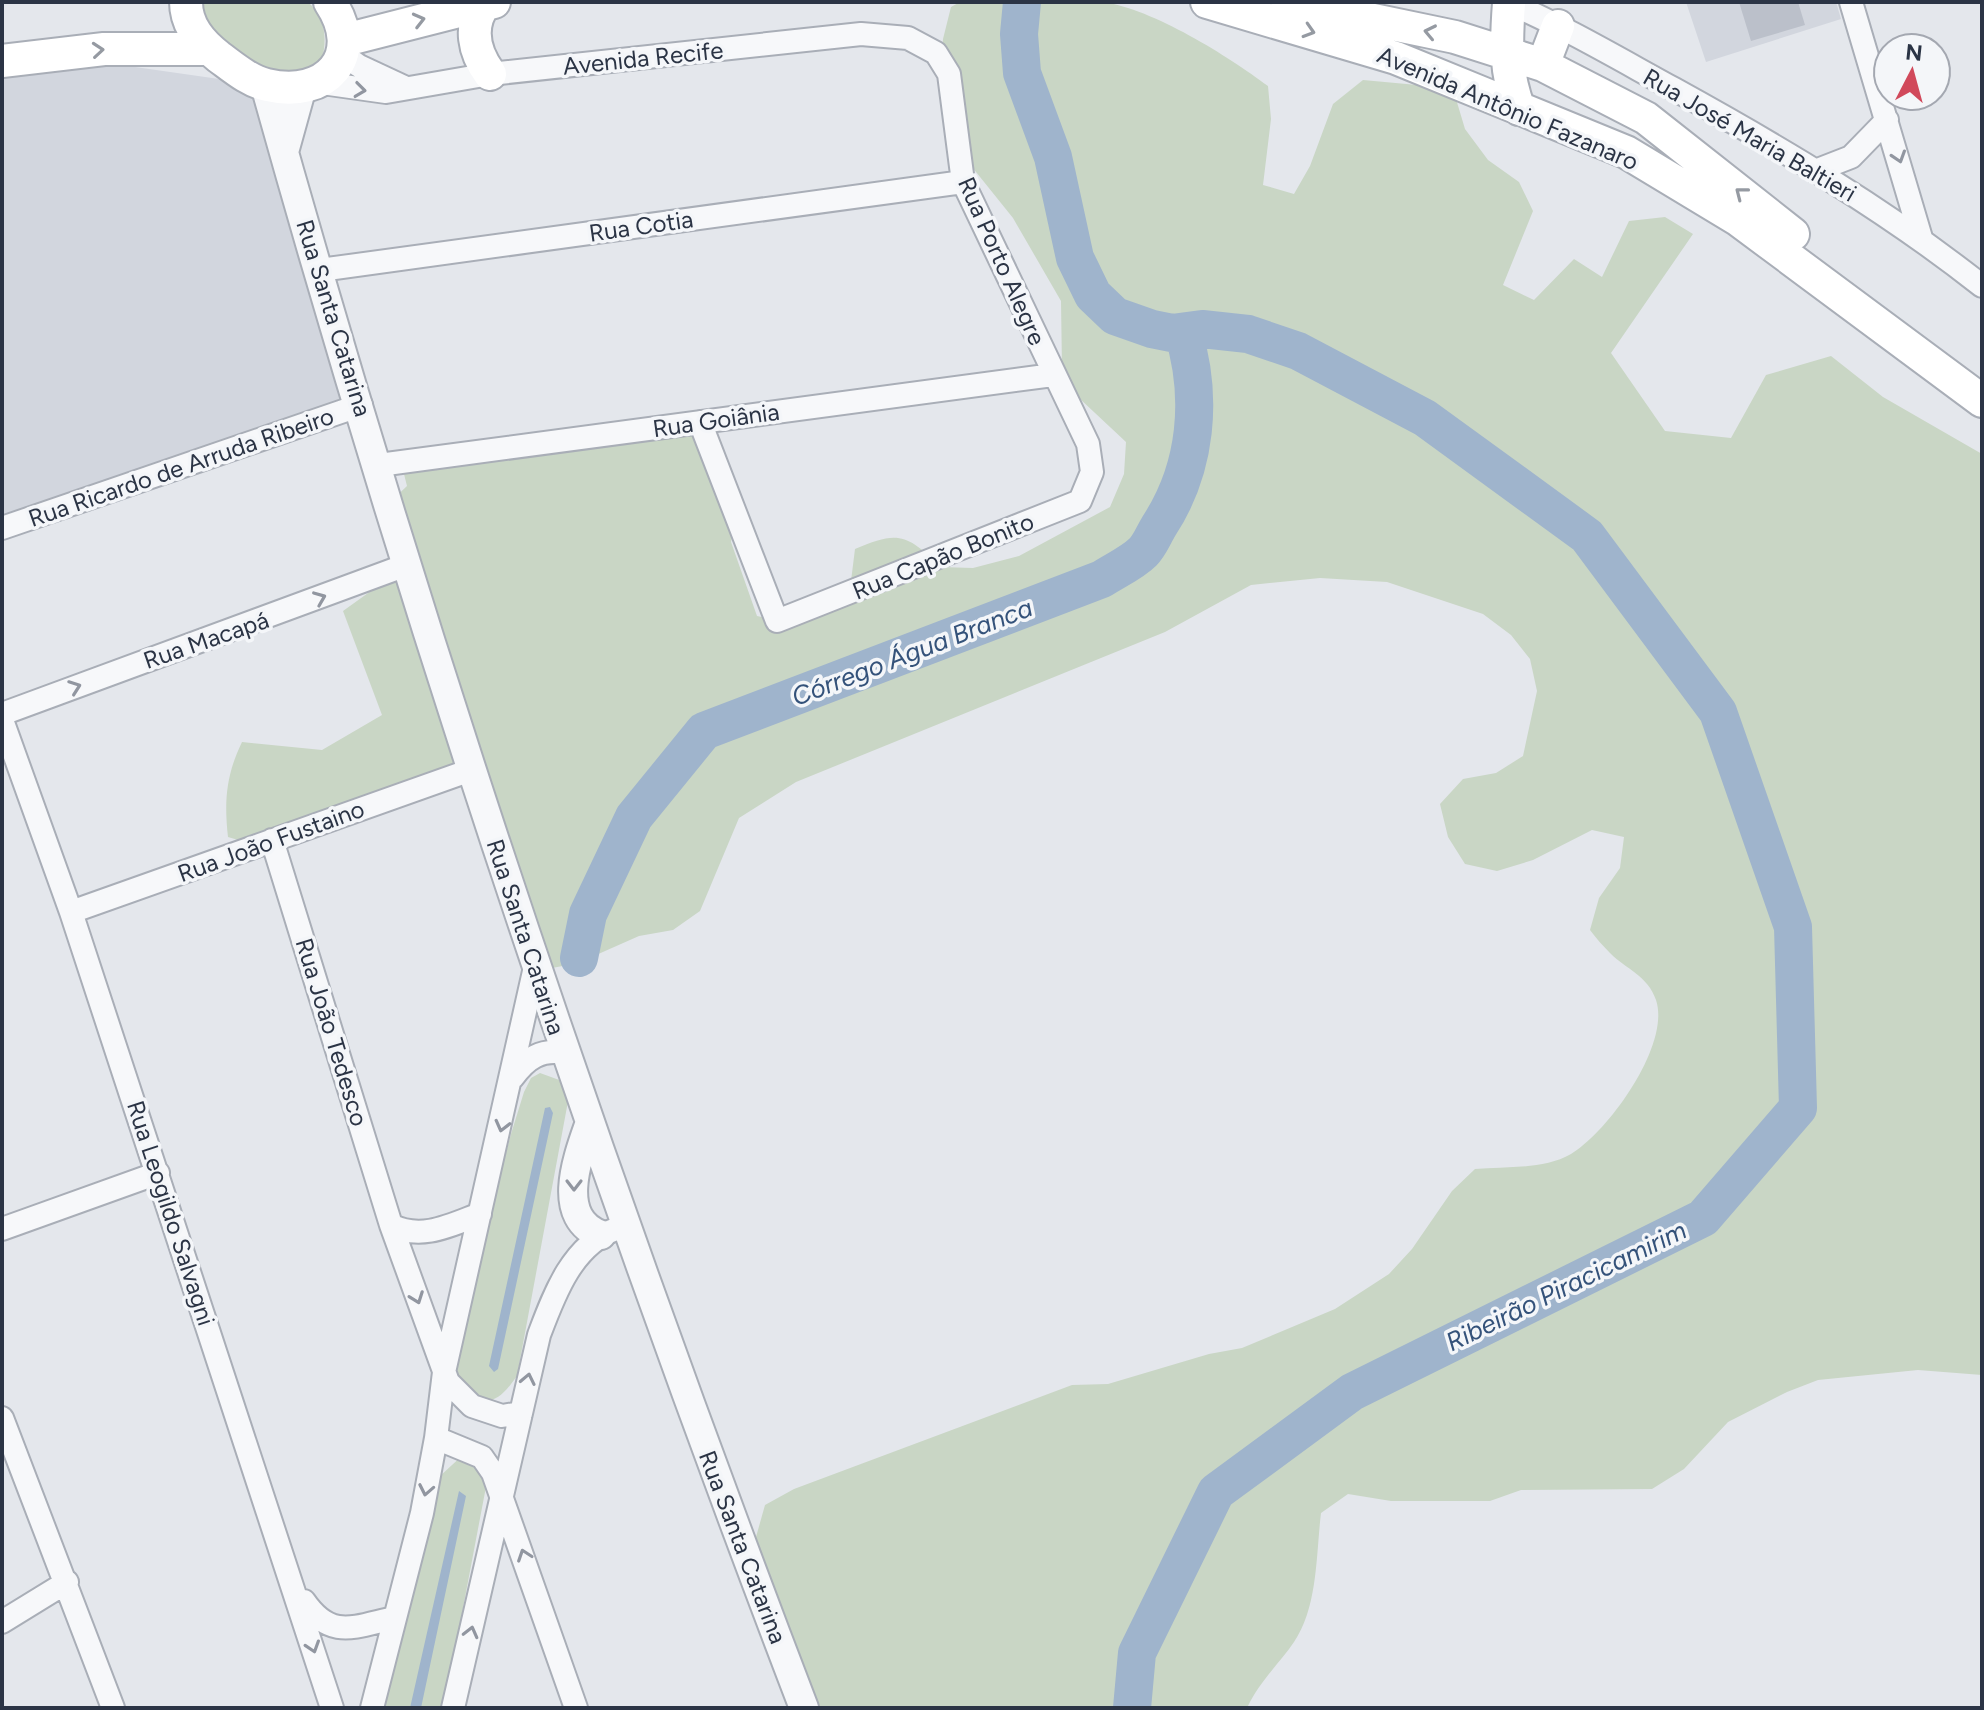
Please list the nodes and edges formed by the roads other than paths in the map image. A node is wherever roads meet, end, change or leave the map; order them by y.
1 (186, 2) edge
2 (330, 2) edge
3 (1207, 2) edge
4 (1287, 2) edge
5 (1851, 2) edge
6 (490, 3) edge
7 (1508, 3) edge
8 (1558, 26) junction
9 (881, 36) joint
10 (345, 47) junction
11 (209, 49) junction
12 (1505, 51) junction
13 (2, 61) edge
14 (1543, 65) junction
15 (490, 74) junction
16 (265, 85) junction
17 (309, 85) junction
18 (404, 87) junction
19 (1519, 109) junction
20 (1646, 118) junction
21 (1887, 120) junction
22 (1626, 152) junction
23 (284, 153) junction
24 (1815, 171) junction
25 (963, 182) junction
26 (1921, 238) junction
27 (320, 270) junction
28 (1982, 286) edge
29 (1053, 375) junction
30 (1982, 375) edge
31 (1982, 401) edge
32 (361, 405) junction
33 (700, 422) junction
34 (379, 465) junction
35 (1092, 472) joint
36 (2, 528) edge
37 (409, 564) junction
38 (2, 717) edge
39 (471, 770) junction
40 (272, 840) junction
41 (71, 912) junction
42 (535, 967) junction
43 (564, 1053) junction
44 (513, 1077) junction
45 (589, 1125) junction
46 (158, 1173) junction
47 (480, 1214) junction
48 (391, 1225) junction
49 (2, 1229) edge
50 (614, 1230) junction
51 (444, 1372) junction
52 (521, 1413) junction
53 (3, 1425) edge
54 (436, 1438) junction
55 (504, 1497) junction
56 (67, 1582) junction
57 (294, 1587) junction
58 (394, 1618) junction
59 (2, 1622) edge
60 (113, 1708) edge
61 (332, 1708) edge
62 (372, 1708) edge
63 (453, 1708) edge
64 (576, 1708) edge
65 (804, 1708) edge

1 - 11 main road
2 - 10 main road
3 -> 19 main road, Avenida Antônio Fazanaro
12 -> 4 main road, Avenida Antônio Fazanaro
5 - 21 street
10 -> 6 main road
6 - 15 main road
7 - 8 street, Rua José Maria Baltieri
7 - 12 main road
8 - 14 main road
8 - 24 street, Rua José Maria Baltieri
9 - 15 street, Avenida Recife
9 - 25 street, Rua Porto Alegre
10 - 17 main road
10 - 18 street
13 -> 11 main road
11 - 16 main road
12 - 14 main road, Avenida Antônio Fazanaro
12 - 19 main road
14 - 20 main road, Avenida Antônio Fazanaro
15 - 18 street, Avenida Recife
16 - 17 main road
16 - 23 street, Rua Santa Catarina
17 -> 18 street, Avenida Recife
17 - 23 street
19 - 22 main road, Avenida Antônio Fazanaro
20 - 22 main road
30 -> 20 main road, Avenida Antônio Fazanaro
21 - 24 street
21 -> 26 street
22 - 31 main road, Avenida Antônio Fazanaro
23 - 27 street, Rua Santa Catarina
24 - 26 street, Rua José Maria Baltieri
25 - 27 street, Rua Cotia
25 - 29 street, Rua Porto Alegre
26 - 28 street, Rua José Maria Baltieri
27 - 32 street, Rua Santa Catarina
29 - 33 street, Rua Goiânia
29 - 35 street, Rua Porto Alegre
32 - 34 street, Rua Santa Catarina
32 - 36 street, Rua Ricardo de Arruda Ribeiro
33 - 34 street, Rua Goiânia
33 - 35 street, Rua Capão Bonito
34 - 37 street, Rua Santa Catarina
38 -> 37 street, Rua Macapá
37 - 39 street, Rua Santa Catarina
38 - 41 street, Rua Leogildo Salvagni
39 - 40 street, Rua João Fustaino
39 - 42 street, Rua Santa Catarina
40 - 41 street, Rua João Fustaino
40 - 48 street, Rua João Tedesco
41 - 46 street, Rua Leogildo Salvagni
42 - 43 street, Rua Santa Catarina
42 - 44 street
43 - 44 street
43 - 45 street, Rua Santa Catarina
44 -> 47 street
45 - 50 street, Rua Santa Catarina
45 -> 50 street
46 - 49 street
46 - 57 street, Rua Leogildo Salvagni
47 - 48 street
47 - 51 street
48 -> 51 street, Rua João Tedesco
52 -> 50 street
50 - 65 street, Rua Santa Catarina
51 - 52 street, Rua João Tedesco
51 - 54 street
52 - 55 street
53 - 56 street
54 - 55 street
54 -> 58 street
63 -> 55 street
64 -> 55 street
56 - 59 street
56 - 60 street
57 - 58 street
57 -> 61 street, Rua Leogildo Salvagni
58 - 62 street

